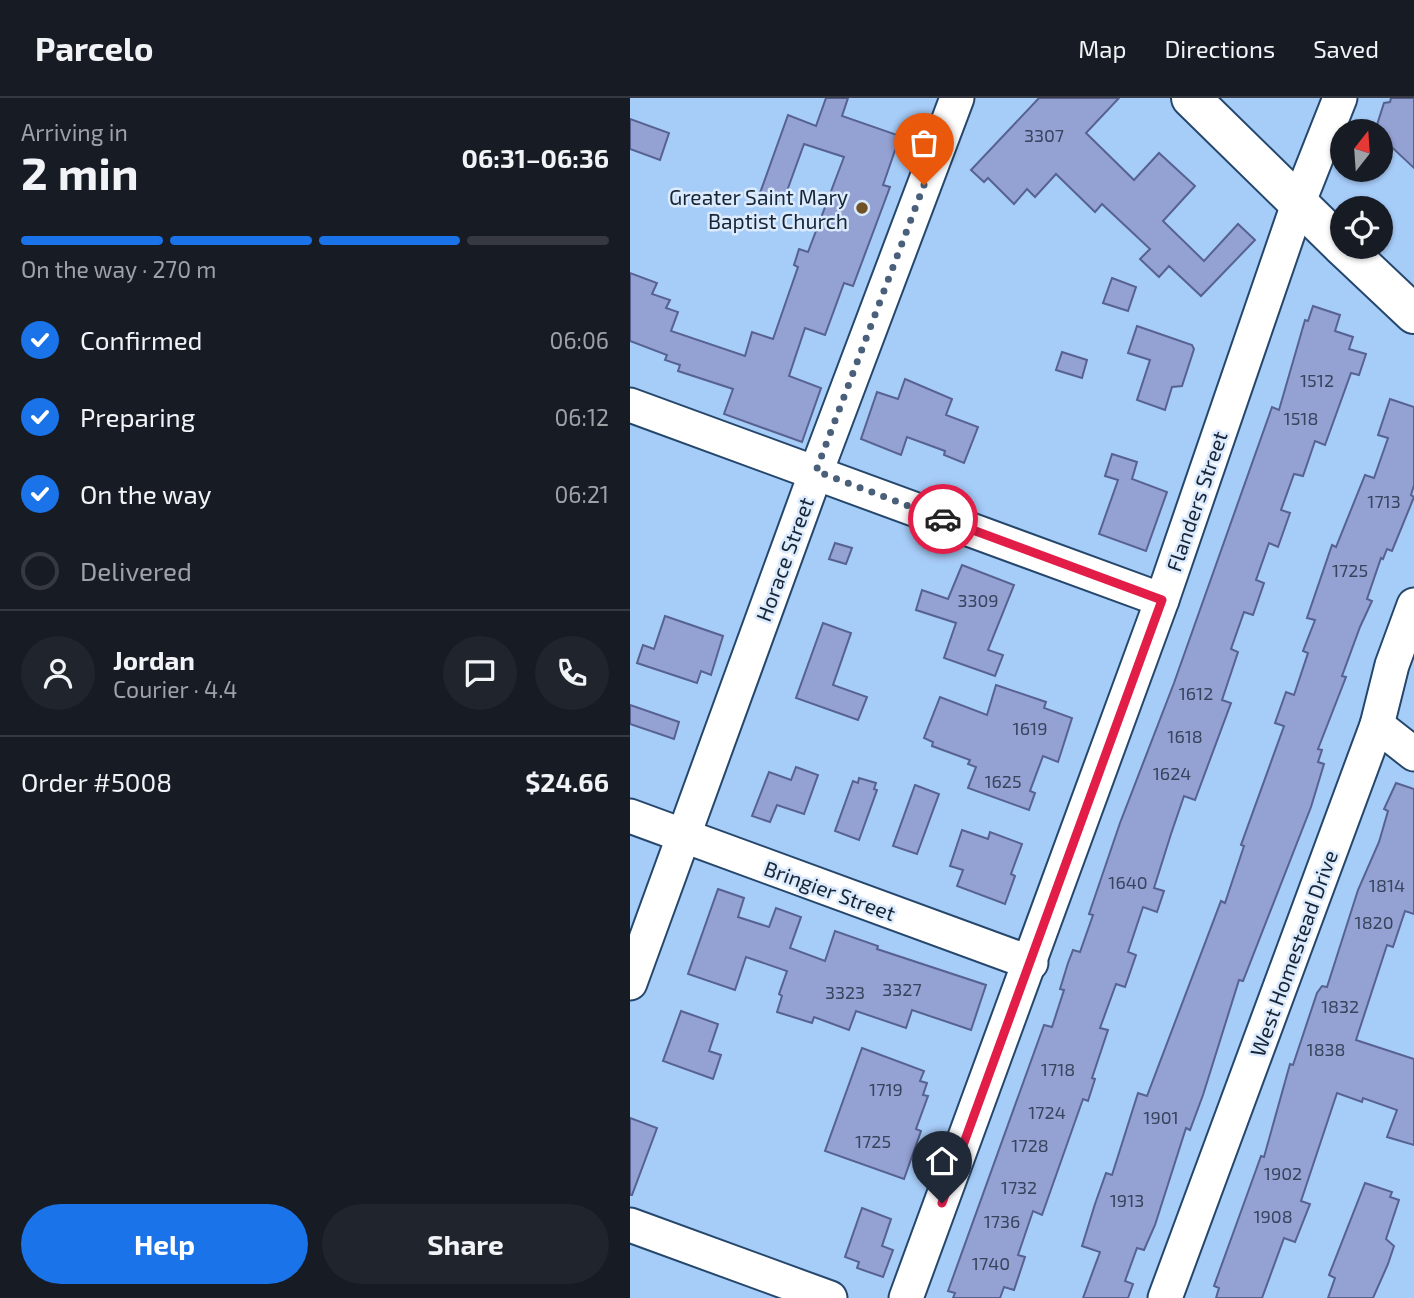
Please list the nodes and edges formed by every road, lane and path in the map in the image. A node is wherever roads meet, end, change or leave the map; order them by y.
1 (1191, 98) edge
2 (1340, 98) edge
3 (946, 101) edge
4 (1298, 204) junction
5 (1330, 234) edge
6 (1357, 259) edge
7 (1414, 314) edge
8 (630, 405) edge
9 (816, 471) junction
10 (1162, 600) junction
11 (1414, 605) edge
12 (1377, 725) junction
13 (1414, 754) edge
14 (630, 816) edge
15 (685, 837) junction
16 (1031, 963) junction
17 (630, 983) edge
18 (630, 1225) edge
19 (830, 1298) edge
20 (906, 1298) edge
21 (1165, 1298) edge

1 - 4 main road
2 - 4 street, Flanders Street
3 - 9 street, Horace Street
4 - 5 main road
4 - 10 street, Flanders Street
6 - 7 main road
8 - 9 street
9 - 10 street
9 - 15 street, Horace Street
10 - 16 street, Flanders Street
11 - 12 street, West Homestead Drive
12 - 13 street
12 - 21 street, West Homestead Drive
14 - 15 street, Bringier Street
15 - 16 street, Bringier Street
15 - 17 street, Horace Street
16 - 20 street, Flanders Street
18 - 19 street

